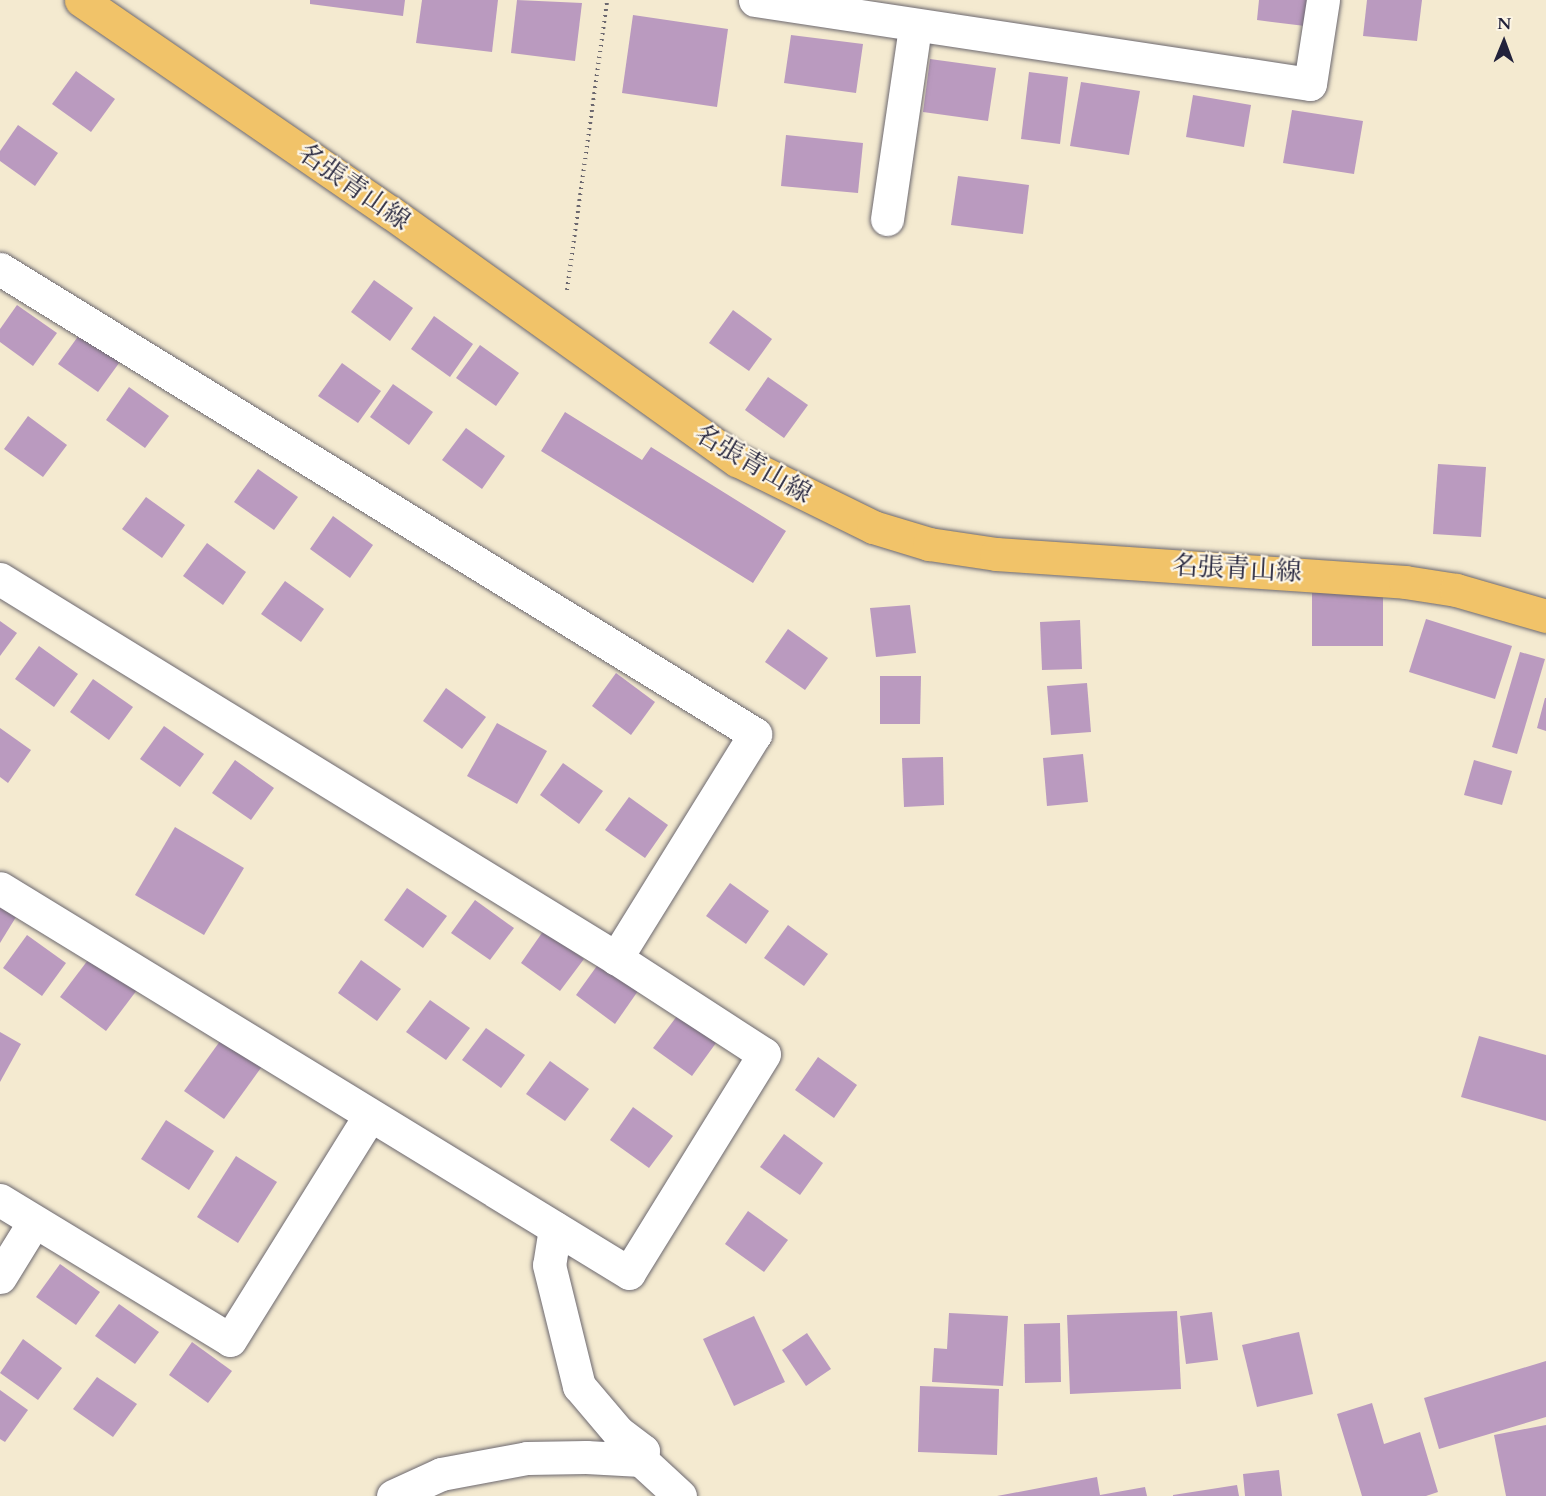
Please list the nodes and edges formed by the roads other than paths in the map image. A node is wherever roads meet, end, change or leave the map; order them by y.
1 (81, 0) edge
2 (755, 0) edge
3 (1323, 0) edge
4 (915, 26) junction
5 (887, 219) dead end
6 (0, 269) edge
7 (0, 579) edge
8 (1546, 616) edge
9 (0, 888) edge
10 (616, 958) junction
11 (369, 1117) junction
12 (0, 1200) edge
13 (34, 1222) junction
14 (555, 1228) junction
15 (0, 1277) edge
16 (641, 1460) junction
17 (393, 1496) edge
18 (680, 1496) edge

1 - 8 main road, 名張青山線
2 - 4 street
3 - 4 street
4 - 5 street
6 - 10 street
7 - 10 street
9 - 11 street
10 - 14 street
11 - 13 street
11 - 14 street
12 - 13 street
13 - 15 street
14 - 16 street
16 - 17 street
16 - 18 street

